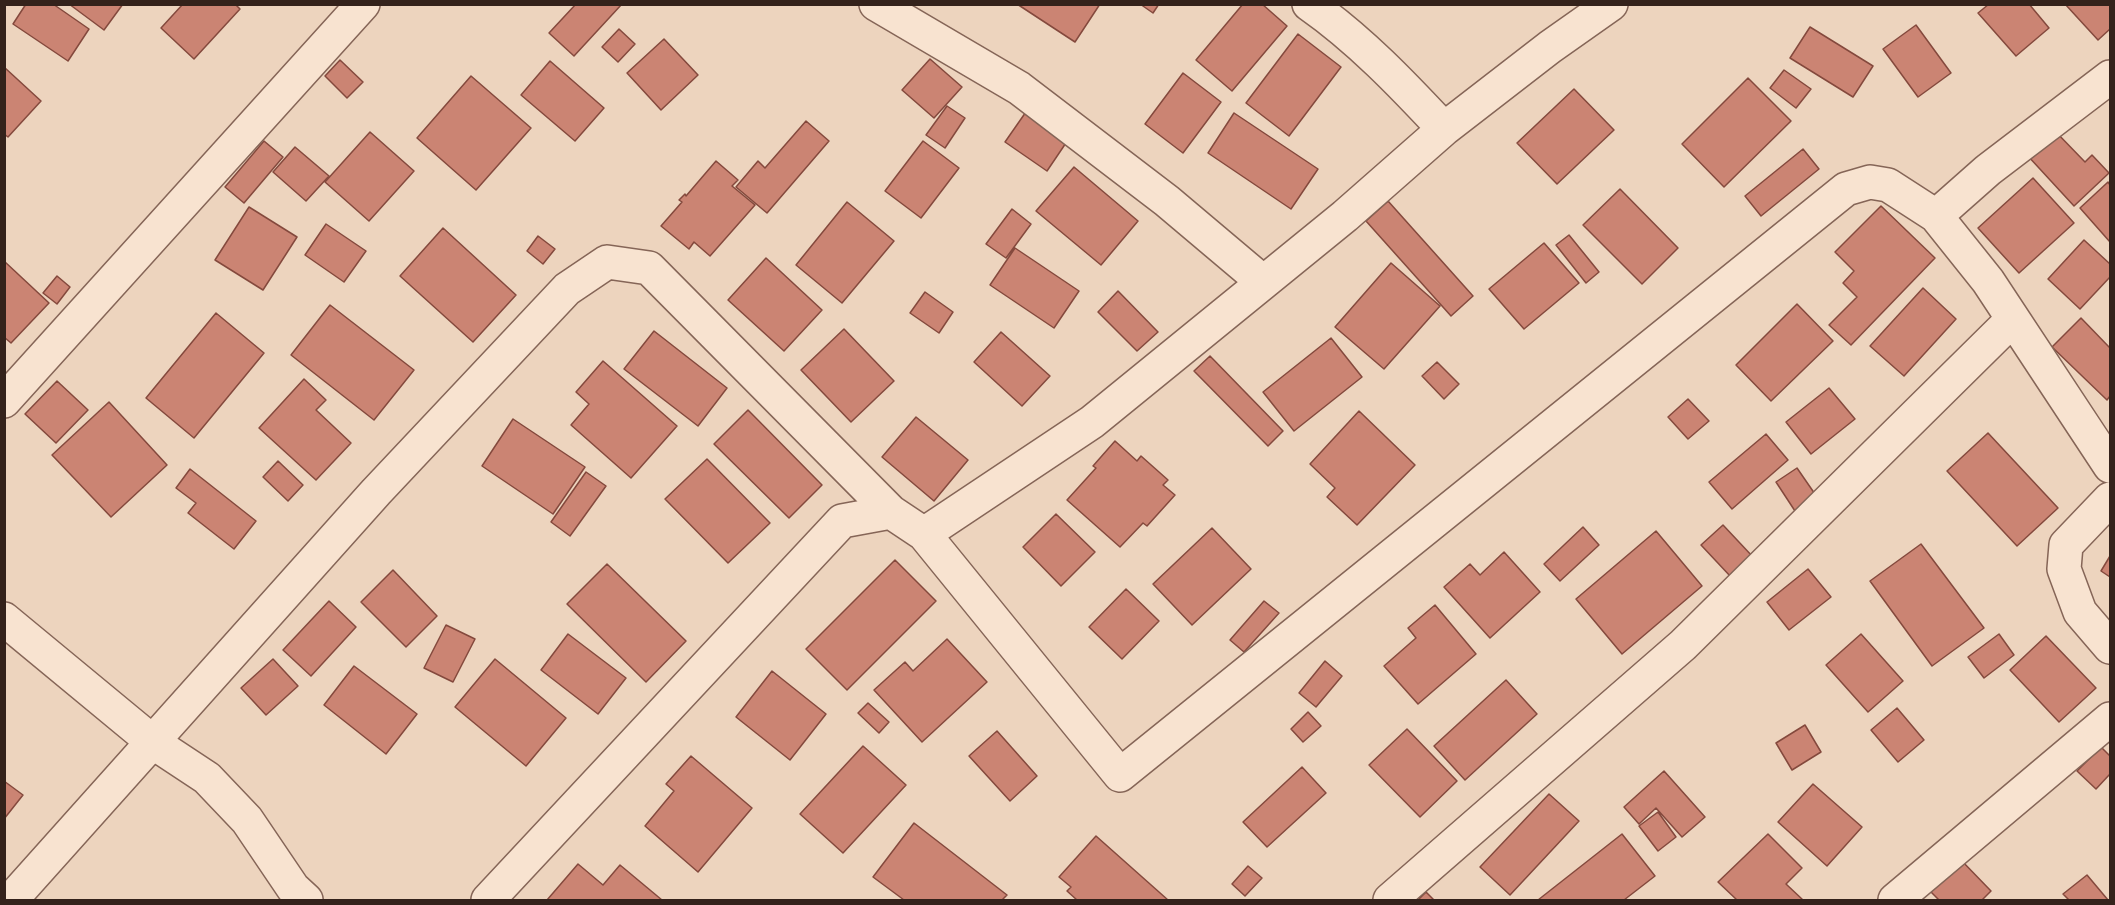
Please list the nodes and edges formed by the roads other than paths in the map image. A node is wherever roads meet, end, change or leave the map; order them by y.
1 (363, 4) edge
2 (876, 4) edge
3 (1309, 4) edge
4 (1611, 4) edge
5 (2110, 77) edge
6 (1444, 129) junction
7 (1936, 216) junction
8 (1263, 282) junction
9 (2013, 319) junction
10 (4, 401) edge
11 (2110, 466) edge
12 (2110, 500) edge
13 (891, 512) junction
14 (924, 534) junction
15 (4, 619) edge
16 (2110, 647) edge
17 (2110, 719) edge
18 (153, 743) junction
19 (294, 896) edge
20 (11, 900) edge
21 (488, 900) edge
22 (1390, 900) edge
23 (1895, 900) edge

1 - 10 street
2 - 8 street
3 - 6 street
4 - 6 street
5 - 7 street
6 - 8 street
7 - 9 street
7 - 14 street
8 - 14 street
9 - 11 street
9 - 22 street
12 - 16 street
13 - 14 street
13 - 18 street
13 - 21 street
15 - 18 street
17 - 23 street
18 - 19 street
18 - 20 street

